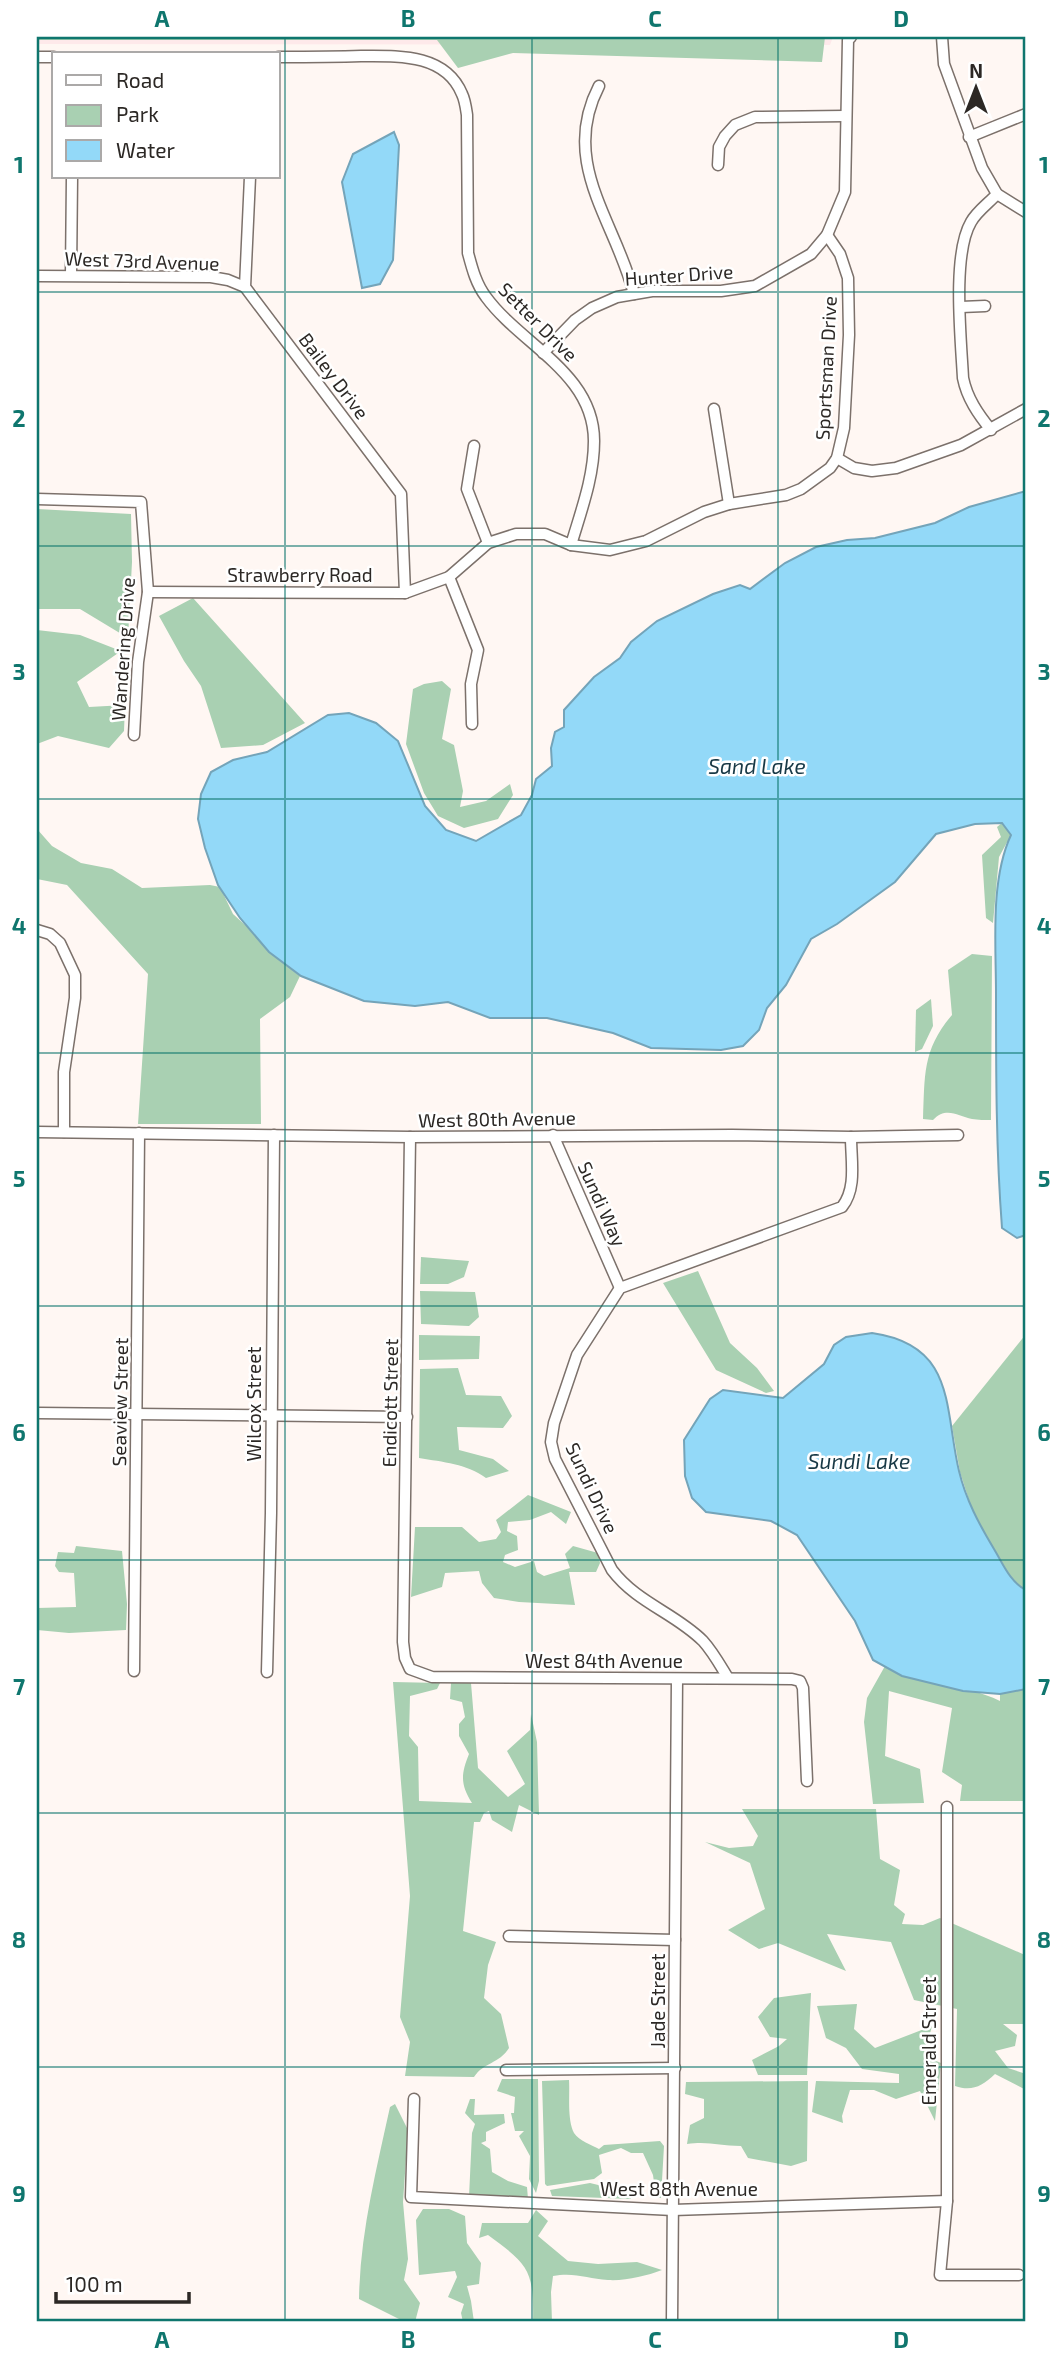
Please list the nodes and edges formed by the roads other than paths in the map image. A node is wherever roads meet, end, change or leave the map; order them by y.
1 (850, 37) edge
2 (942, 37) edge
3 (280, 57) edge
4 (599, 86) dead end
5 (1026, 114) edge
6 (845, 116) junction
7 (969, 137) junction
8 (718, 165) dead end
9 (72, 178) edge
10 (250, 178) edge
11 (997, 194) junction
12 (1026, 212) edge
13 (827, 235) junction
14 (71, 275) junction
15 (37, 276) edge
16 (245, 287) junction
17 (634, 294) junction
18 (985, 306) dead end
19 (961, 307) junction
20 (543, 353) junction
21 (714, 409) dead end
22 (1026, 410) edge
23 (991, 430) junction
24 (474, 446) dead end
25 (837, 458) junction
26 (37, 499) edge
27 (729, 504) junction
28 (488, 544) junction
29 (571, 545) junction
30 (449, 577) junction
31 (148, 592) junction
32 (405, 593) junction
33 (472, 724) dead end
34 (134, 735) dead end
35 (37, 930) edge
36 (37, 1132) edge
37 (64, 1132) junction
38 (139, 1133) junction
39 (274, 1135) junction
40 (553, 1135) junction
41 (958, 1135) dead end
42 (410, 1137) junction
43 (851, 1137) junction
44 (620, 1288) junction
45 (37, 1413) edge
46 (137, 1414) junction
47 (272, 1415) junction
48 (407, 1417) junction
49 (410, 1669) joint
50 (134, 1671) dead end
51 (267, 1672) dead end
52 (728, 1678) junction
53 (677, 1679) junction
54 (807, 1781) dead end
55 (947, 1807) dead end
56 (509, 1936) dead end
57 (675, 1940) junction
58 (675, 2068) junction
59 (506, 2070) dead end
60 (414, 2099) dead end
61 (947, 2202) junction
62 (673, 2210) junction
63 (1019, 2275) dead end
64 (672, 2322) edge

1 - 6 street, Hunter Drive
2 - 7 street
3 - 20 street, Setter Drive
4 - 17 street
5 - 7 street
6 - 8 street
6 - 13 street, Hunter Drive
7 - 11 street
9 - 14 street
10 - 16 street
11 - 12 street
11 - 19 street
13 - 17 street, Hunter Drive
13 - 25 street, Sportsman Drive
14 - 15 street, West 73rd Avenue
14 - 16 street, West 73rd Avenue
16 - 32 street, Bailey Drive
17 - 20 street, Hunter Drive
18 - 19 street
19 - 23 street
20 - 29 street, Setter Drive
21 - 27 street
22 - 23 street
23 - 25 street
24 - 28 street
25 - 27 street, Sportsman Drive
26 - 31 street, Wandering Drive
27 - 29 street, Sportsman Drive
28 - 29 street, Sportsman Drive
28 - 30 street, Sportsman Drive
30 - 32 street, Strawberry Road
30 - 33 street
31 - 32 street, Strawberry Road
31 - 34 street, Wandering Drive
35 - 37 street
36 - 37 street, West 80th Avenue
37 - 38 street, West 80th Avenue
38 - 39 street, West 80th Avenue
38 - 46 street, Seaview Street
39 - 42 street, West 80th Avenue
39 - 47 street, Wilcox Street
40 - 42 street, West 80th Avenue
40 - 43 street, West 80th Avenue
40 - 44 street, Sundi Way
41 - 43 street, West 80th Avenue
42 - 48 street, Endicott Street
43 - 44 street
44 - 52 street, Sundi Drive
45 - 46 street
46 - 47 street
46 - 50 street, Seaview Street
47 - 48 street
47 - 51 street, Wilcox Street
48 - 49 street, Endicott Street
49 - 53 street, West 84th Avenue
52 - 53 street, West 84th Avenue
52 - 54 street, West 84th Avenue
53 - 57 street, Jade Street
55 - 61 street, Emerald Street
56 - 57 street
57 - 58 street, Jade Street
58 - 59 street
58 - 62 street, Jade Street
60 - 62 street, West 88th Avenue
61 - 62 street, West 88th Avenue
61 - 63 street, Emerald Street
62 - 64 street, Jade Street

